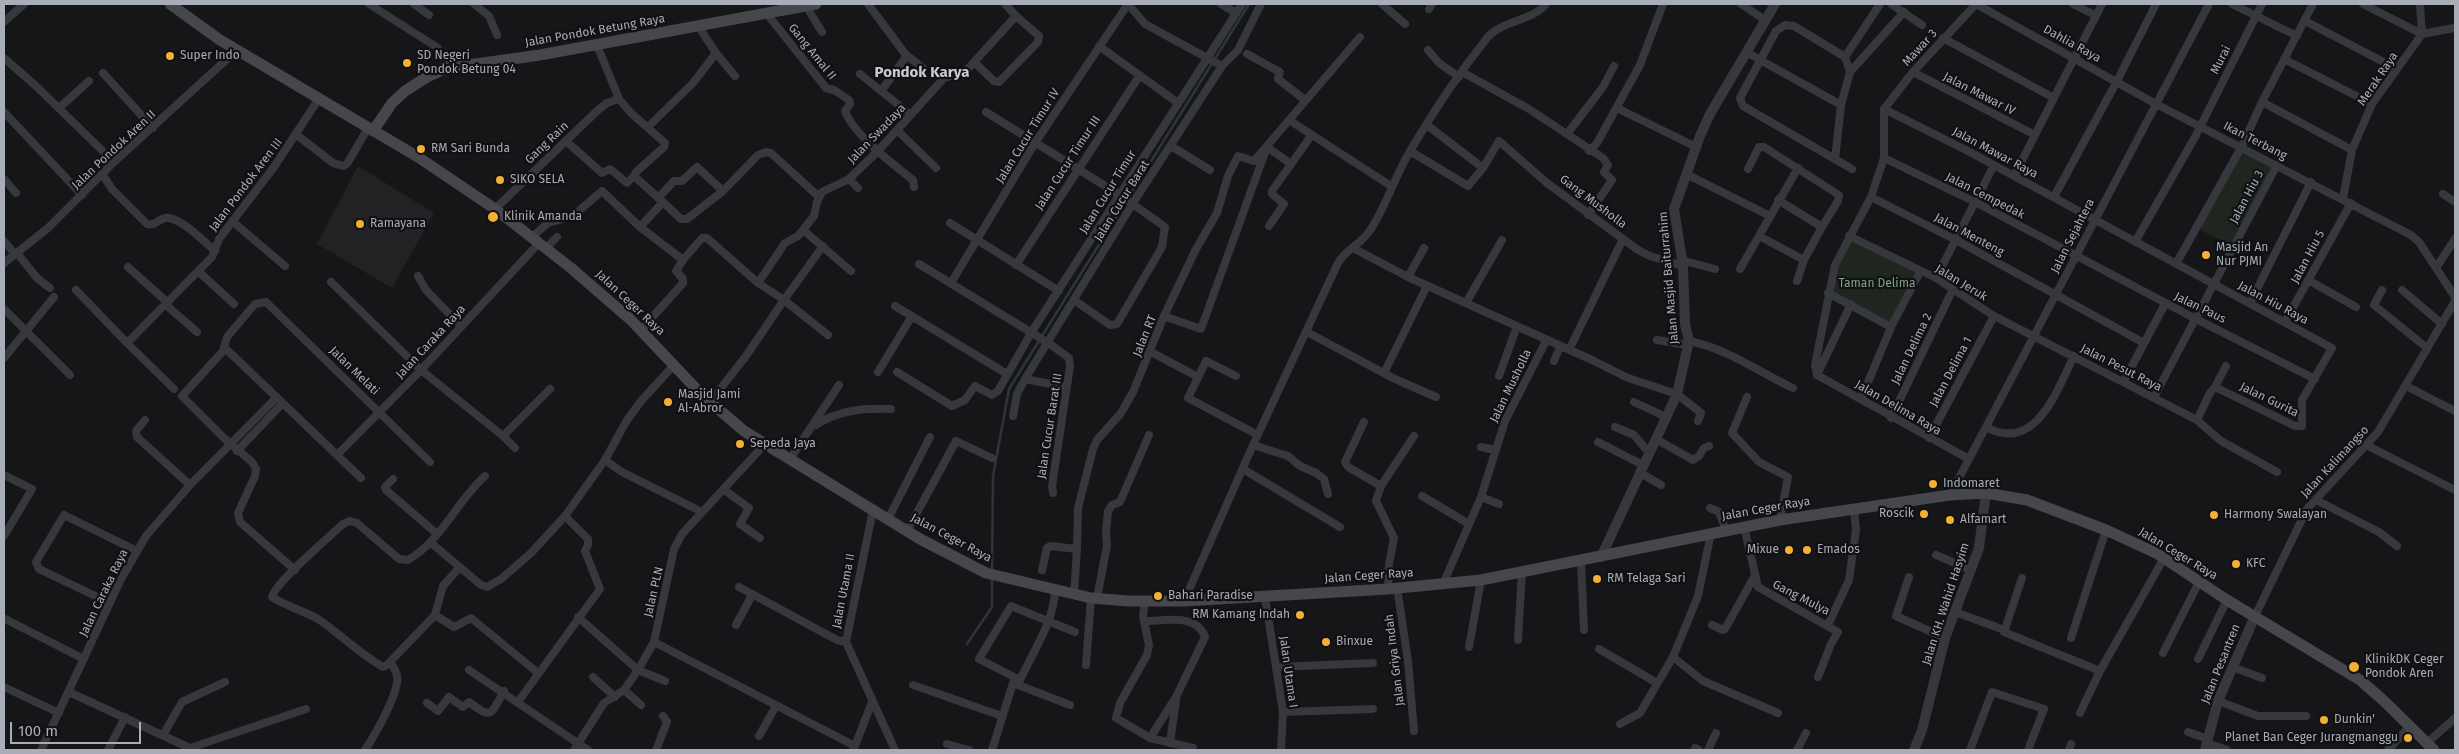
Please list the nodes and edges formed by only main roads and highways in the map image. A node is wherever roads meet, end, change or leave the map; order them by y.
1 (171, 4) edge
2 (812, 4) edge
3 (370, 129) junction
4 (2430, 747) edge

1 - 3 main road
2 - 3 main road, Jalan Pondok Betung Raya
3 - 4 main road, Jalan Ceger Raya

